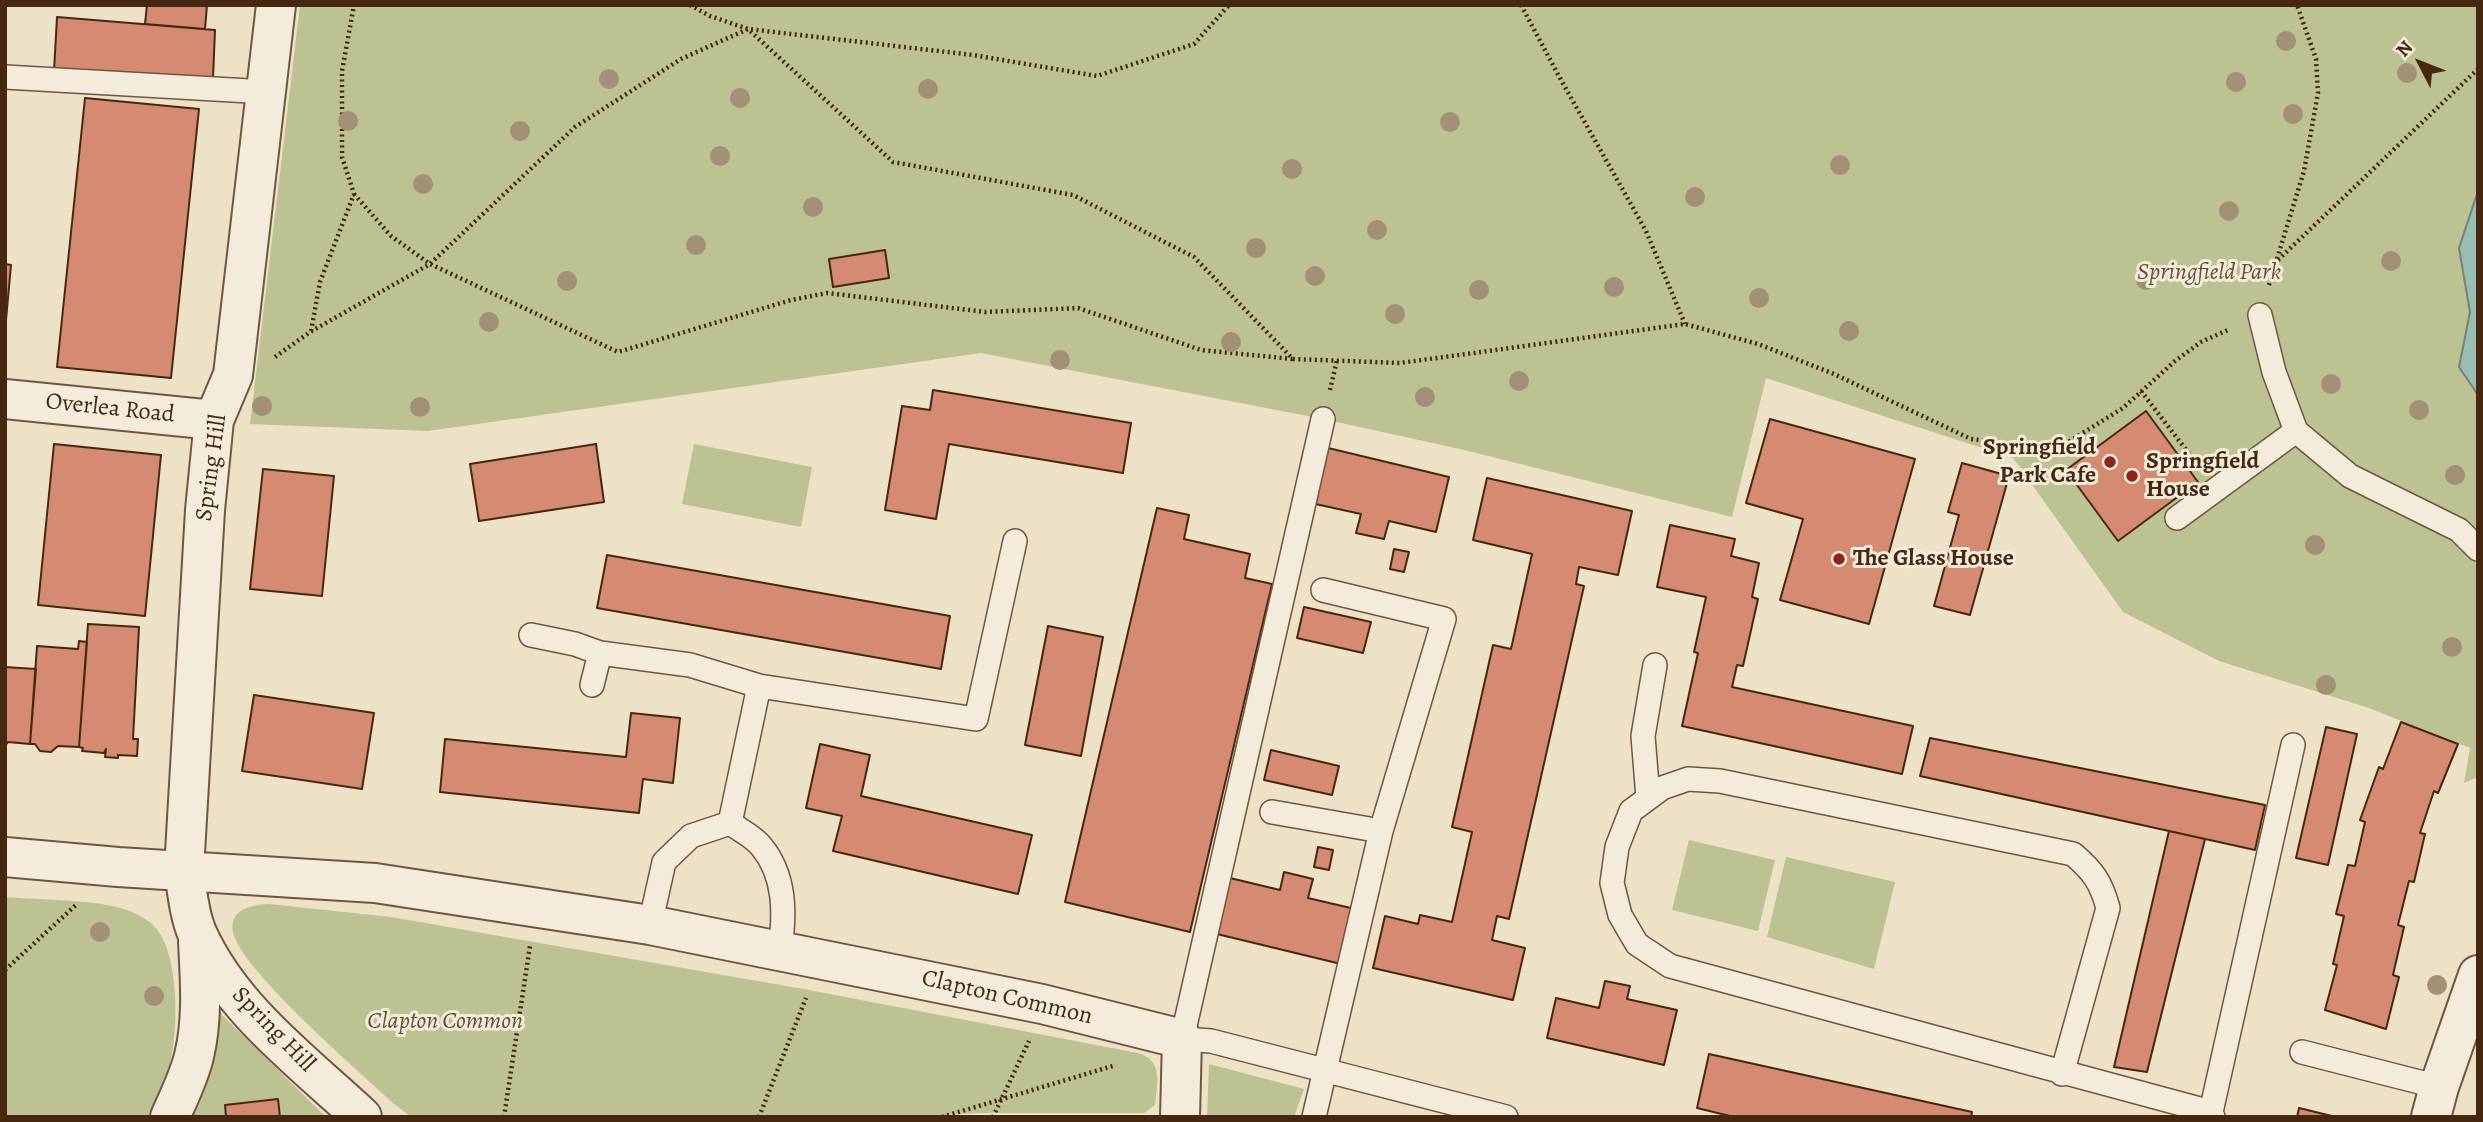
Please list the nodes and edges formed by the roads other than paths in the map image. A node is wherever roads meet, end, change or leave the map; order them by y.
1 (276, 5) edge
2 (5, 77) edge
3 (267, 92) junction
4 (2260, 315) road end
5 (5, 399) edge
6 (1324, 419) dead end
7 (214, 420) junction
8 (2296, 431) junction
9 (2177, 518) dead end
10 (1015, 541) dead end
11 (2478, 549) edge
12 (1323, 590) dead end
13 (531, 635) dead end
14 (600, 653) junction
15 (1655, 665) dead end
16 (592, 685) dead end
17 (759, 686) junction
18 (2293, 745) dead end
19 (1648, 798) junction
20 (1272, 812) dead end
21 (730, 823) junction
22 (1381, 831) junction
23 (5, 857) edge
24 (184, 870) junction
25 (650, 925) junction
26 (197, 933) junction
27 (780, 950) junction
28 (2478, 975) edge
29 (1182, 1039) junction
30 (2302, 1052) dead end
31 (1325, 1069) junction
32 (2063, 1074) junction
33 (2435, 1102) edge
34 (2212, 1115) edge
35 (170, 1117) edge
36 (362, 1117) edge
37 (1180, 1117) edge
38 (1314, 1117) edge
39 (1506, 1117) edge

1 - 3 street, Spring Hill
2 - 3 lane
3 - 7 street, Spring Hill
4 - 8 lane
5 - 7 street, Overlea Road
6 - 29 lane
7 - 24 street, Spring Hill
8 - 9 lane
8 - 11 lane
10 - 17 lane
12 - 22 lane
13 - 14 lane
14 - 16 lane
14 - 17 lane
15 - 19 lane
17 - 21 lane
18 - 34 lane
19 - 32 lane
19 - 32 lane
20 - 22 lane
21 - 25 lane
21 - 27 lane
22 - 31 lane
23 - 24 street, Clapton Common
24 - 25 street, Clapton Common
24 - 26 street, Spring Hill
25 - 27 street, Clapton Common
26 - 35 street, Spring Hill
26 - 36 street, Spring Hill
27 - 29 street, Clapton Common
28 - 33 street
29 - 31 lane
29 - 37 street
30 - 33 lane
31 - 38 lane
31 - 39 lane
32 - 34 lane

